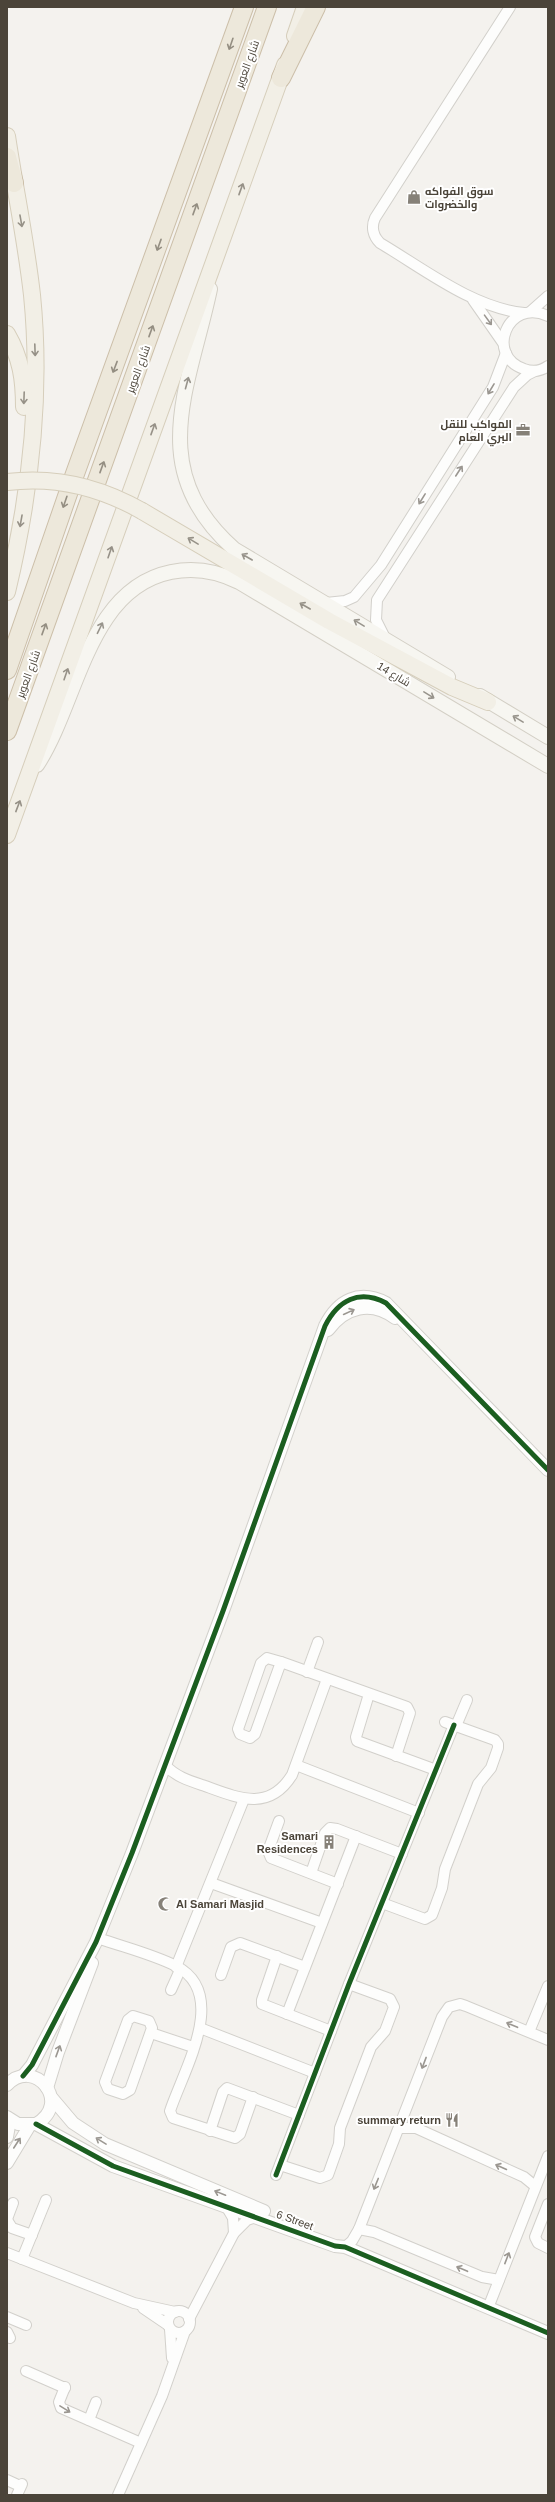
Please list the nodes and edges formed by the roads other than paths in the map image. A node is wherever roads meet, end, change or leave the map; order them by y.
1 (244, 7) edge
2 (267, 7) edge
3 (305, 7) edge
4 (316, 7) edge
5 (510, 7) edge
6 (281, 78) junction
7 (7, 136) edge
8 (7, 158) edge
9 (14, 183) junction
10 (218, 250) junction
11 (548, 296) edge
12 (472, 299) junction
13 (527, 312) junction
14 (548, 316) edge
15 (7, 334) edge
16 (503, 343) junction
17 (506, 353) junction
18 (547, 367) edge
19 (535, 371) junction
20 (30, 469) junction
21 (7, 482) edge
22 (399, 536) junction
23 (384, 589) junction
24 (7, 592) edge
25 (326, 603) junction
26 (385, 638) junction
27 (7, 670) edge
28 (488, 702) junction
29 (7, 731) edge
30 (548, 737) edge
31 (548, 766) edge
32 (29, 777) junction
33 (7, 834) edge
34 (548, 1470) edge
35 (318, 1642) dead end
36 (281, 1662) junction
37 (307, 1672) junction
38 (327, 1679) junction
39 (370, 1694) junction
40 (467, 1700) dead end
41 (452, 1725) junction
42 (396, 1756) junction
43 (165, 1765) junction
44 (296, 1765) junction
45 (436, 1770) junction
46 (179, 1777) junction
47 (160, 1778) junction
48 (244, 1799) junction
49 (419, 1812) junction
50 (279, 1821) dead end
51 (356, 1836) junction
52 (402, 1854) junction
53 (310, 1873) junction
54 (211, 1883) junction
55 (338, 1884) junction
56 (382, 1903) junction
57 (322, 1923) junction
58 (97, 1940) junction
59 (277, 1956) junction
60 (305, 1967) junction
61 (178, 1968) junction
62 (220, 1974) dead end
63 (349, 1984) junction
64 (548, 1986) edge
65 (171, 1990) dead end
66 (287, 2014) junction
67 (530, 2027) dead end
68 (200, 2028) junction
69 (331, 2031) junction
70 (151, 2033) junction
71 (548, 2040) edge
72 (193, 2047) junction
73 (315, 2073) junction
74 (23, 2076) junction
75 (8, 2083) edge
76 (49, 2092) junction
77 (253, 2097) junction
78 (298, 2115) junction
79 (9, 2118) edge
80 (33, 2125) junction
81 (399, 2128) junction
82 (210, 2131) junction
83 (7, 2137) edge
84 (548, 2156) edge
85 (7, 2162) edge
86 (280, 2165) junction
87 (276, 2175) dead end
88 (535, 2186) junction
89 (46, 2200) dead end
90 (13, 2203) dead end
91 (548, 2204) edge
92 (226, 2206) junction
93 (256, 2217) junction
94 (7, 2220) edge
95 (359, 2229) junction
96 (234, 2233) junction
97 (32, 2235) junction
98 (345, 2247) junction
99 (548, 2248) edge
100 (7, 2253) edge
101 (22, 2259) junction
102 (499, 2280) junction
103 (203, 2291) junction
104 (134, 2302) junction
105 (488, 2308) junction
106 (176, 2312) junction
107 (7, 2317) edge
108 (189, 2319) junction
109 (26, 2325) dead end
110 (169, 2327) junction
111 (185, 2331) junction
112 (548, 2333) edge
113 (172, 2368) junction
114 (26, 2371) dead end
115 (96, 2402) dead end
116 (89, 2420) junction
117 (141, 2443) junction
118 (7, 2480) edge
119 (20, 2488) edge
120 (118, 2495) edge

1 -> 27 highway, شارع العوير
29 -> 2 highway, شارع العوير
3 - 6 main road
4 - 6 highway
5 - 12 street
10 -> 6 main road
7 - 9 main road
8 - 9 highway
9 -> 20 main road
25 -> 10 main road
32 -> 10 main road
11 - 13 street
12 - 13 street
12 -> 16 street
13 - 14 street
13 - 16 street
15 -> 20 main road
16 - 17 street
17 - 19 street
17 -> 22 street
18 - 19 street
23 -> 19 street
20 -> 24 main road
28 -> 21 main road, bridge
22 - 23 street
22 - 25 street
23 - 26 street
26 -> 25 main road
26 - 28 main road
30 -> 28 main road
32 -> 31 main road, شارع 14
33 -> 32 main road
34 - 43 street
35 - 37 street
36 - 36 street
36 - 37 street
37 - 38 street
38 - 39 street
38 - 44 street
39 - 42 street
39 - 42 street
40 - 41 street
41 - 45 street
41 - 56 street
42 - 45 street
43 - 46 street
43 - 47 street
44 - 48 street
44 - 49 street
45 - 49 street
46 - 47 street
46 - 48 street
47 - 58 street
48 - 54 street
49 - 52 street
50 - 53 street
51 - 52 street
51 - 53 street
51 - 55 street
52 - 56 street
53 - 55 street
54 - 57 street
54 - 61 street
55 - 57 street
56 - 63 street
57 - 60 street
58 - 61 street
58 - 74 street
76 -> 58 street
59 - 60 street
59 - 62 street
59 - 66 street
60 - 66 street
61 - 65 street
61 - 68 street
63 - 69 street
63 - 86 street
64 - 67 street
66 - 69 street
68 - 72 street
68 - 73 street
69 - 73 street
70 - 70 street
70 - 72 street
71 -> 81 street
72 - 82 street
73 - 78 street
74 - 75 street
74 - 76 street, 6 Street
76 - 80 street
98 -> 76 street, 6 Street
77 - 78 street
77 - 82 street
77 - 82 street
78 - 86 street
79 - 80 street, 6 Street
79 - 83 street
85 -> 80 street
80 - 92 street, 6 Street
88 -> 81 street
81 -> 95 street
84 - 88 street
86 - 87 street
102 -> 88 street
89 - 97 street
90 - 94 street
91 - 99 street
92 - 93 street, 6 Street
92 - 96 street
93 - 96 street
93 - 98 street, 6 Street
94 - 97 street
95 - 98 street
102 -> 95 street
96 - 103 street
97 - 101 street
98 - 105 street, 6 Street
100 - 101 street
101 - 104 street
102 - 105 street
103 - 106 street
103 - 108 street
104 - 106 street
104 - 110 street
105 - 112 street, 6 Street
106 - 108 street
106 - 110 street
107 - 109 street
108 - 111 street
110 - 111 street
110 - 113 street
111 - 113 street
113 - 117 street
114 -> 116 street
115 - 116 street
116 - 117 street
117 - 120 street
118 - 119 street

